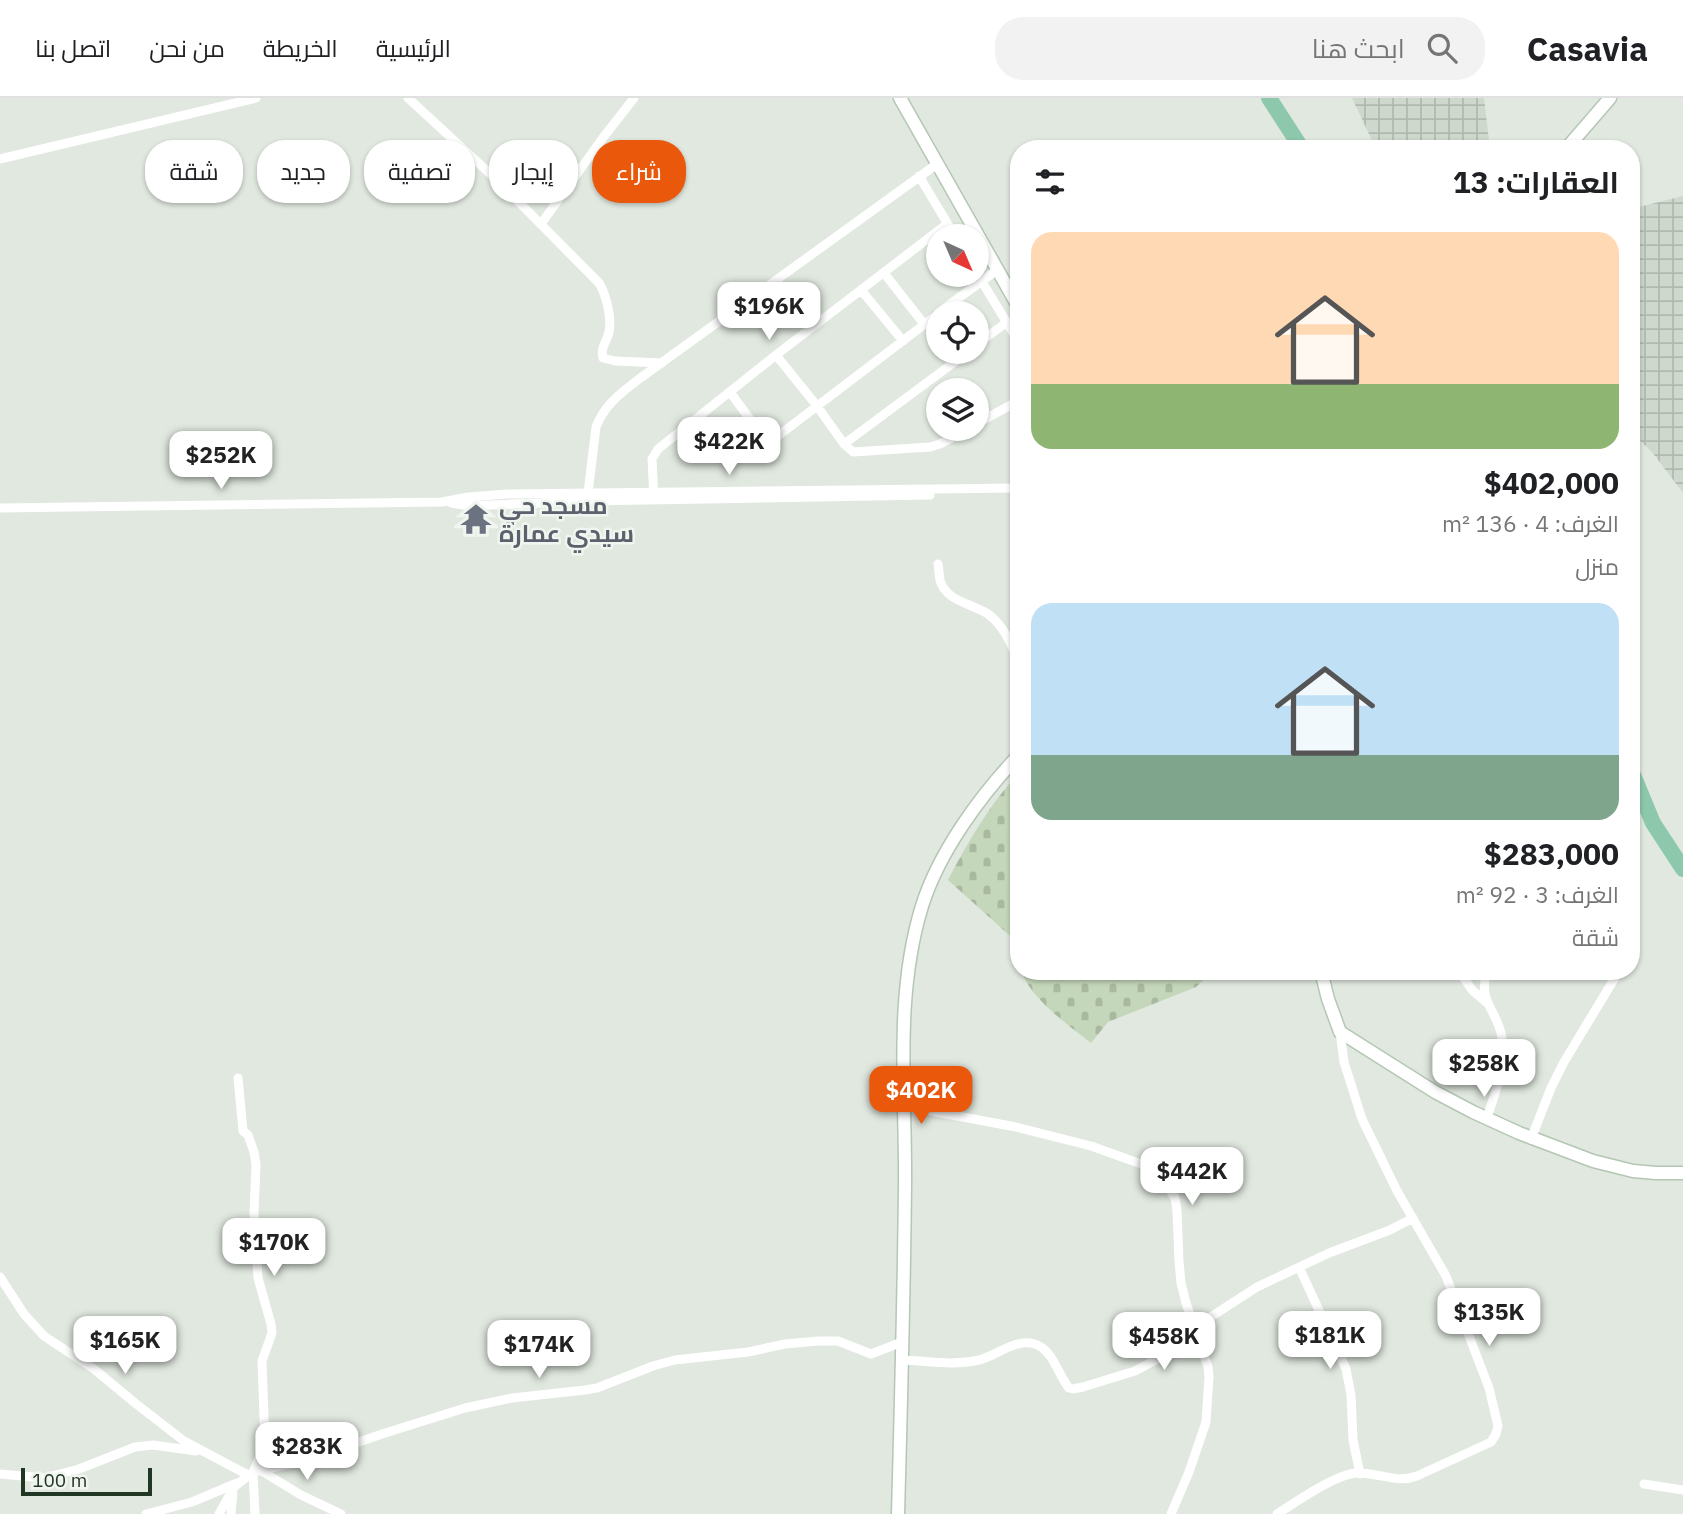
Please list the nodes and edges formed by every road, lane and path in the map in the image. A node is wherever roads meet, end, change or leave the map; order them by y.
1 (256, 98) edge
2 (408, 98) edge
3 (634, 98) edge
4 (900, 98) edge
5 (1609, 98) edge
6 (1574, 140) edge
7 (0, 159) edge
8 (937, 164) junction
9 (919, 176) junction
10 (541, 224) junction
11 (947, 224) edge
12 (926, 240) edge
13 (997, 270) junction
14 (884, 273) junction
15 (989, 273) edge
16 (967, 287) edge
17 (986, 287) edge
18 (861, 290) junction
19 (1010, 292) edge
20 (951, 301) edge
21 (1007, 322) junction
22 (924, 324) joint
23 (1010, 327) edge
24 (989, 335) edge
25 (903, 341) junction
26 (776, 355) junction
27 (664, 363) junction
28 (952, 364) edge
29 (730, 392) junction
30 (1010, 405) edge
31 (817, 406) junction
32 (989, 417) edge
33 (946, 441) edge
34 (844, 444) junction
35 (1010, 491) edge
36 (588, 494) junction
37 (654, 497) junction
38 (442, 502) junction
39 (0, 508) edge
40 (938, 564) dead end
41 (1010, 640) edge
42 (1010, 764) edge
43 (1323, 980) edge
44 (1466, 980) edge
45 (1485, 980) edge
46 (1614, 980) edge
47 (1486, 1002) junction
48 (1339, 1032) junction
49 (238, 1078) dead end
50 (904, 1106) junction
51 (1486, 1118) junction
52 (1531, 1139) junction
53 (1683, 1173) edge
54 (1413, 1218) junction
55 (1298, 1267) junction
56 (0, 1277) edge
57 (1196, 1331) junction
58 (902, 1342) junction
59 (902, 1360) junction
60 (205, 1452) junction
61 (0, 1474) edge
62 (1360, 1474) junction
63 (247, 1477) junction
64 (1644, 1484) dead end
65 (1683, 1490) edge
66 (145, 1514) edge
67 (219, 1514) edge
68 (231, 1514) edge
69 (255, 1514) edge
70 (341, 1514) edge
71 (898, 1514) edge
72 (1171, 1514) edge
73 (1277, 1514) edge

1 - 7 street
2 - 10 street
3 - 10 street
4 - 8 main road
5 - 6 main road
8 - 9 street
8 - 13 main road
9 - 11 street
9 - 27 street
10 - 27 street
12 - 14 street
13 - 15 street
13 - 19 main road
14 - 18 street
14 - 22 street
16 - 20 street
17 - 21 street
18 - 25 street
18 - 26 street
21 - 23 street
21 - 24 street
22 - 25 street
25 - 31 street
26 - 29 street
26 - 31 street
27 - 36 street
28 - 34 street
29 - 31 street
29 - 37 street
30 - 32 street
31 - 34 street
33 - 34 street
35 - 37 street
36 - 37 street
36 - 38 street
37 - 38 street
38 - 39 street
40 - 41 street
42 - 50 main road
43 - 48 main road
44 - 47 street
45 - 47 street
46 - 52 street
47 - 51 street
48 - 51 main road
48 - 54 street
49 - 63 street
50 - 57 street
50 - 58 main road
51 - 52 main road
52 - 53 main road
54 - 55 street
54 - 62 street
55 - 57 street
55 - 62 street
56 - 60 street
57 - 59 street
57 - 72 street
58 - 59 main road
58 - 63 street
59 - 71 main road
60 - 61 street
60 - 63 street
62 - 73 street
63 - 66 street
63 - 67 street
63 - 68 street
63 - 69 street
63 - 70 street
64 - 65 street

